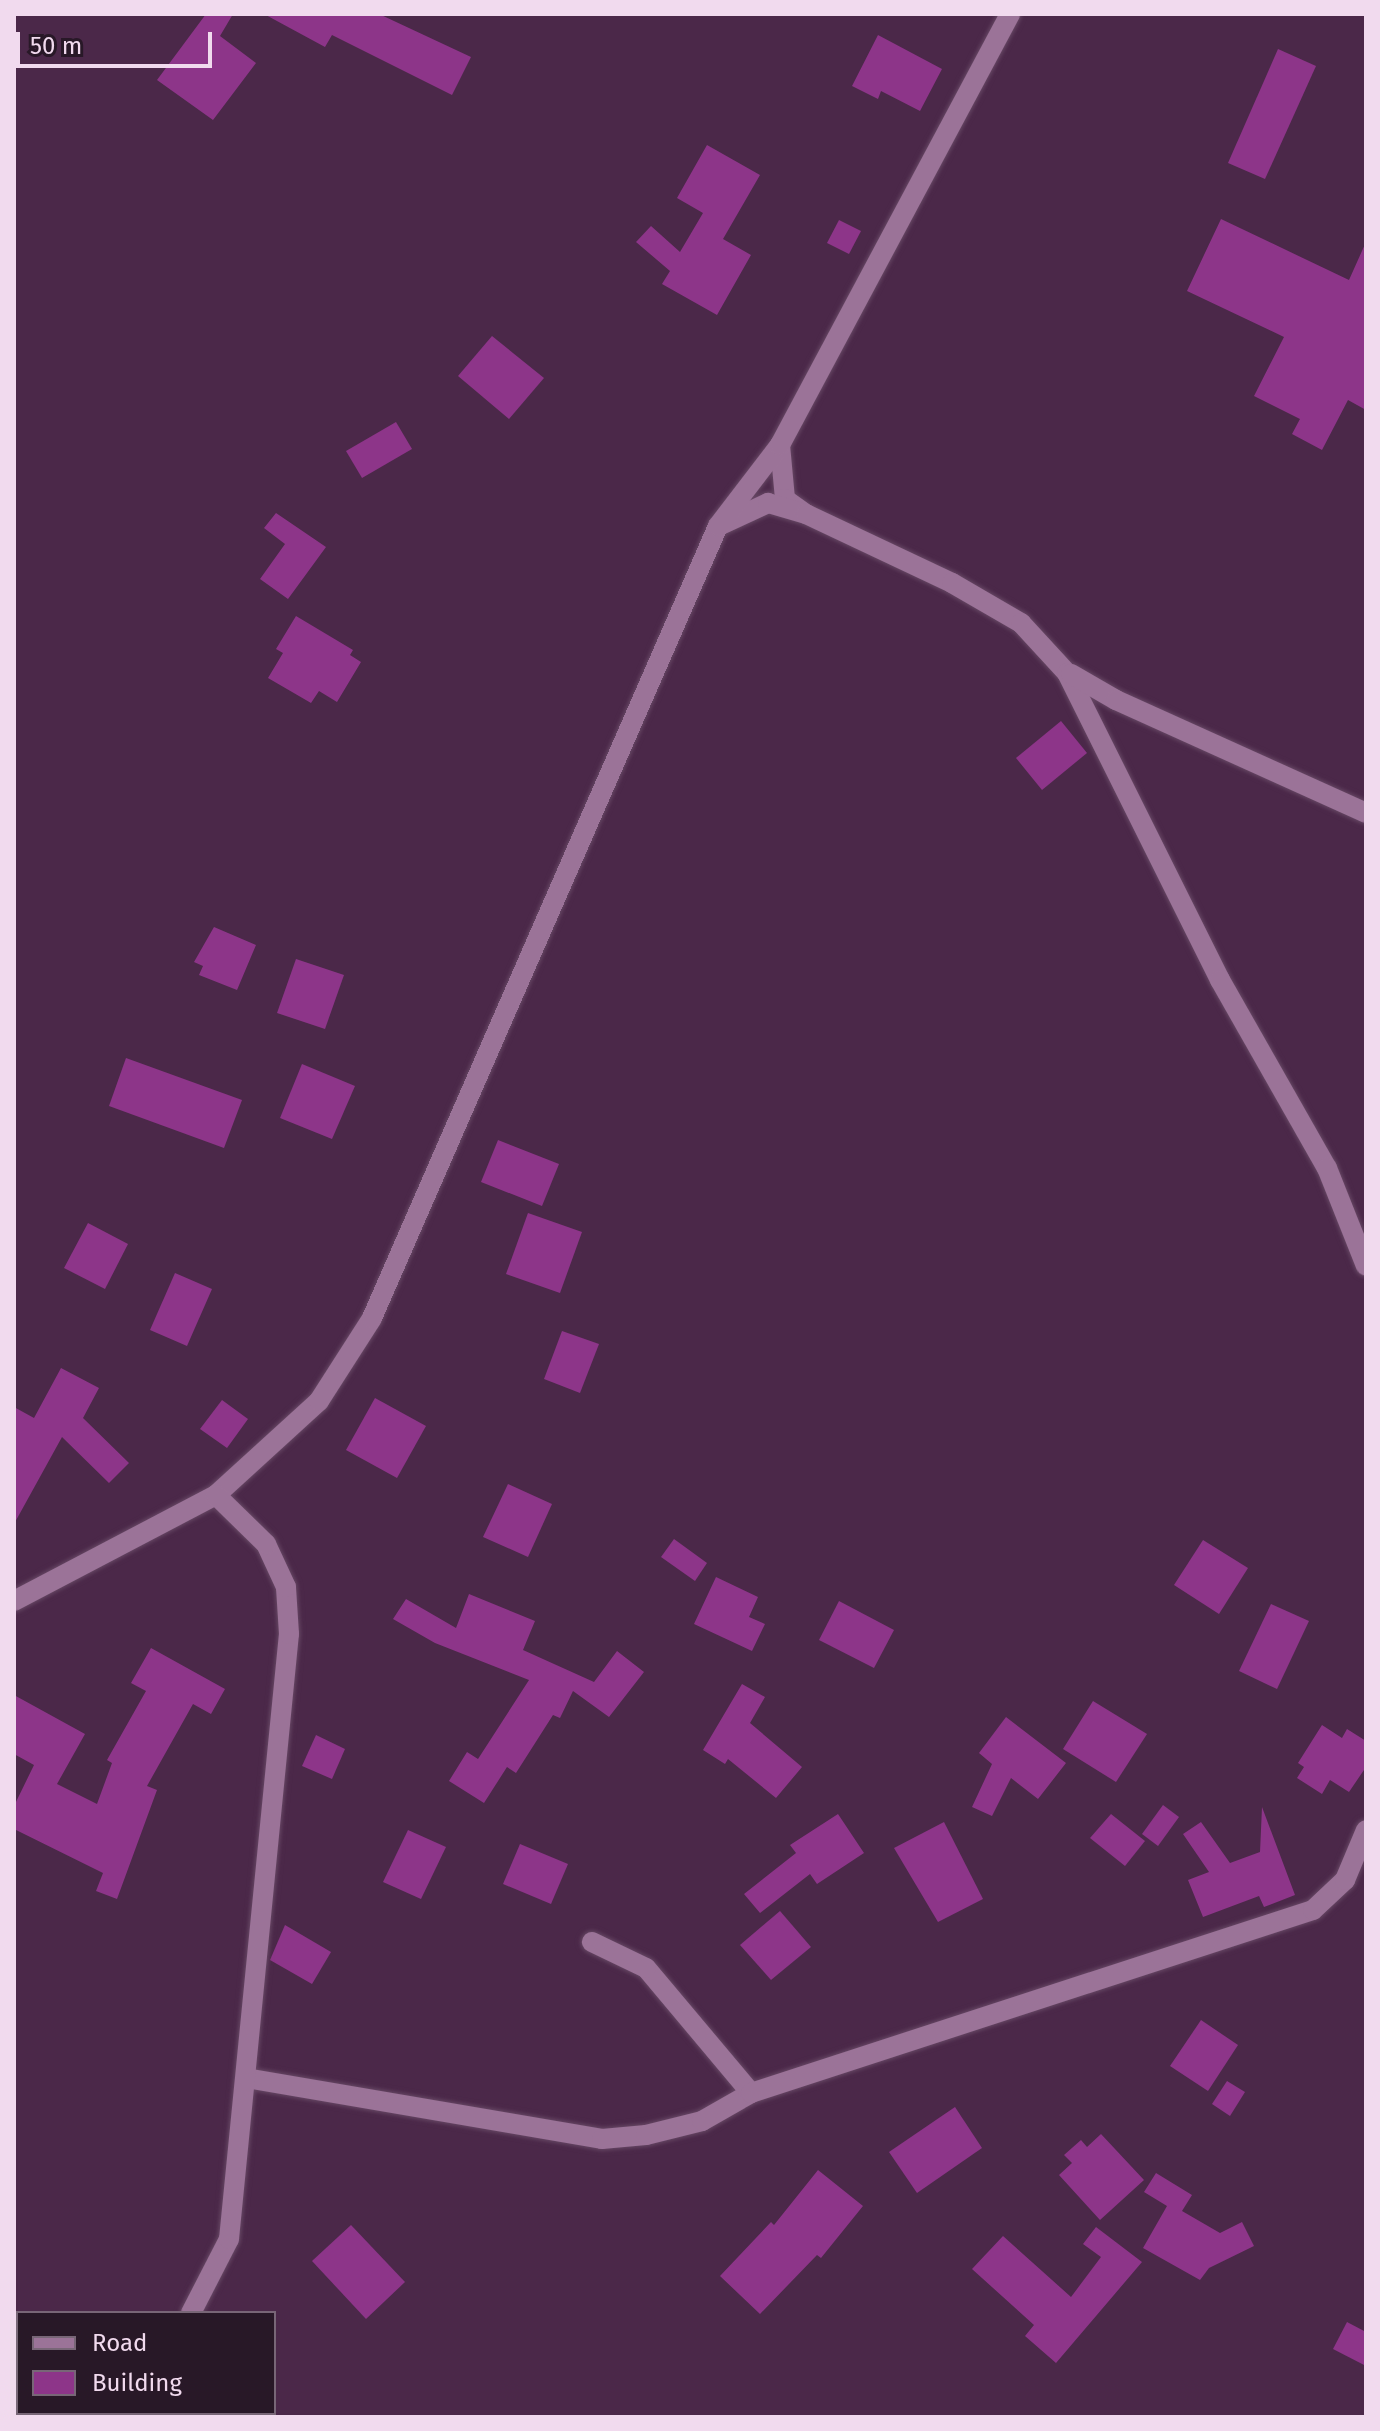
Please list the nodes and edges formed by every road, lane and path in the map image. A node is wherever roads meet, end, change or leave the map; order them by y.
1 (1010, 14) edge
2 (780, 445) junction
3 (806, 514) junction
4 (718, 526) junction
5 (1067, 673) junction
6 (1366, 813) edge
7 (1366, 1266) edge
8 (216, 1495) junction
9 (14, 1601) edge
10 (1366, 1830) edge
11 (592, 1942) dead end
12 (246, 2078) junction
13 (751, 2093) junction
14 (192, 2311) edge

1 - 2 street
2 - 3 street
2 - 4 street
3 - 4 street
3 - 5 street
4 - 8 street
5 - 6 street
5 - 7 street
8 - 9 street
8 - 12 street
10 - 13 street
11 - 13 street
12 - 13 street
12 - 14 street

